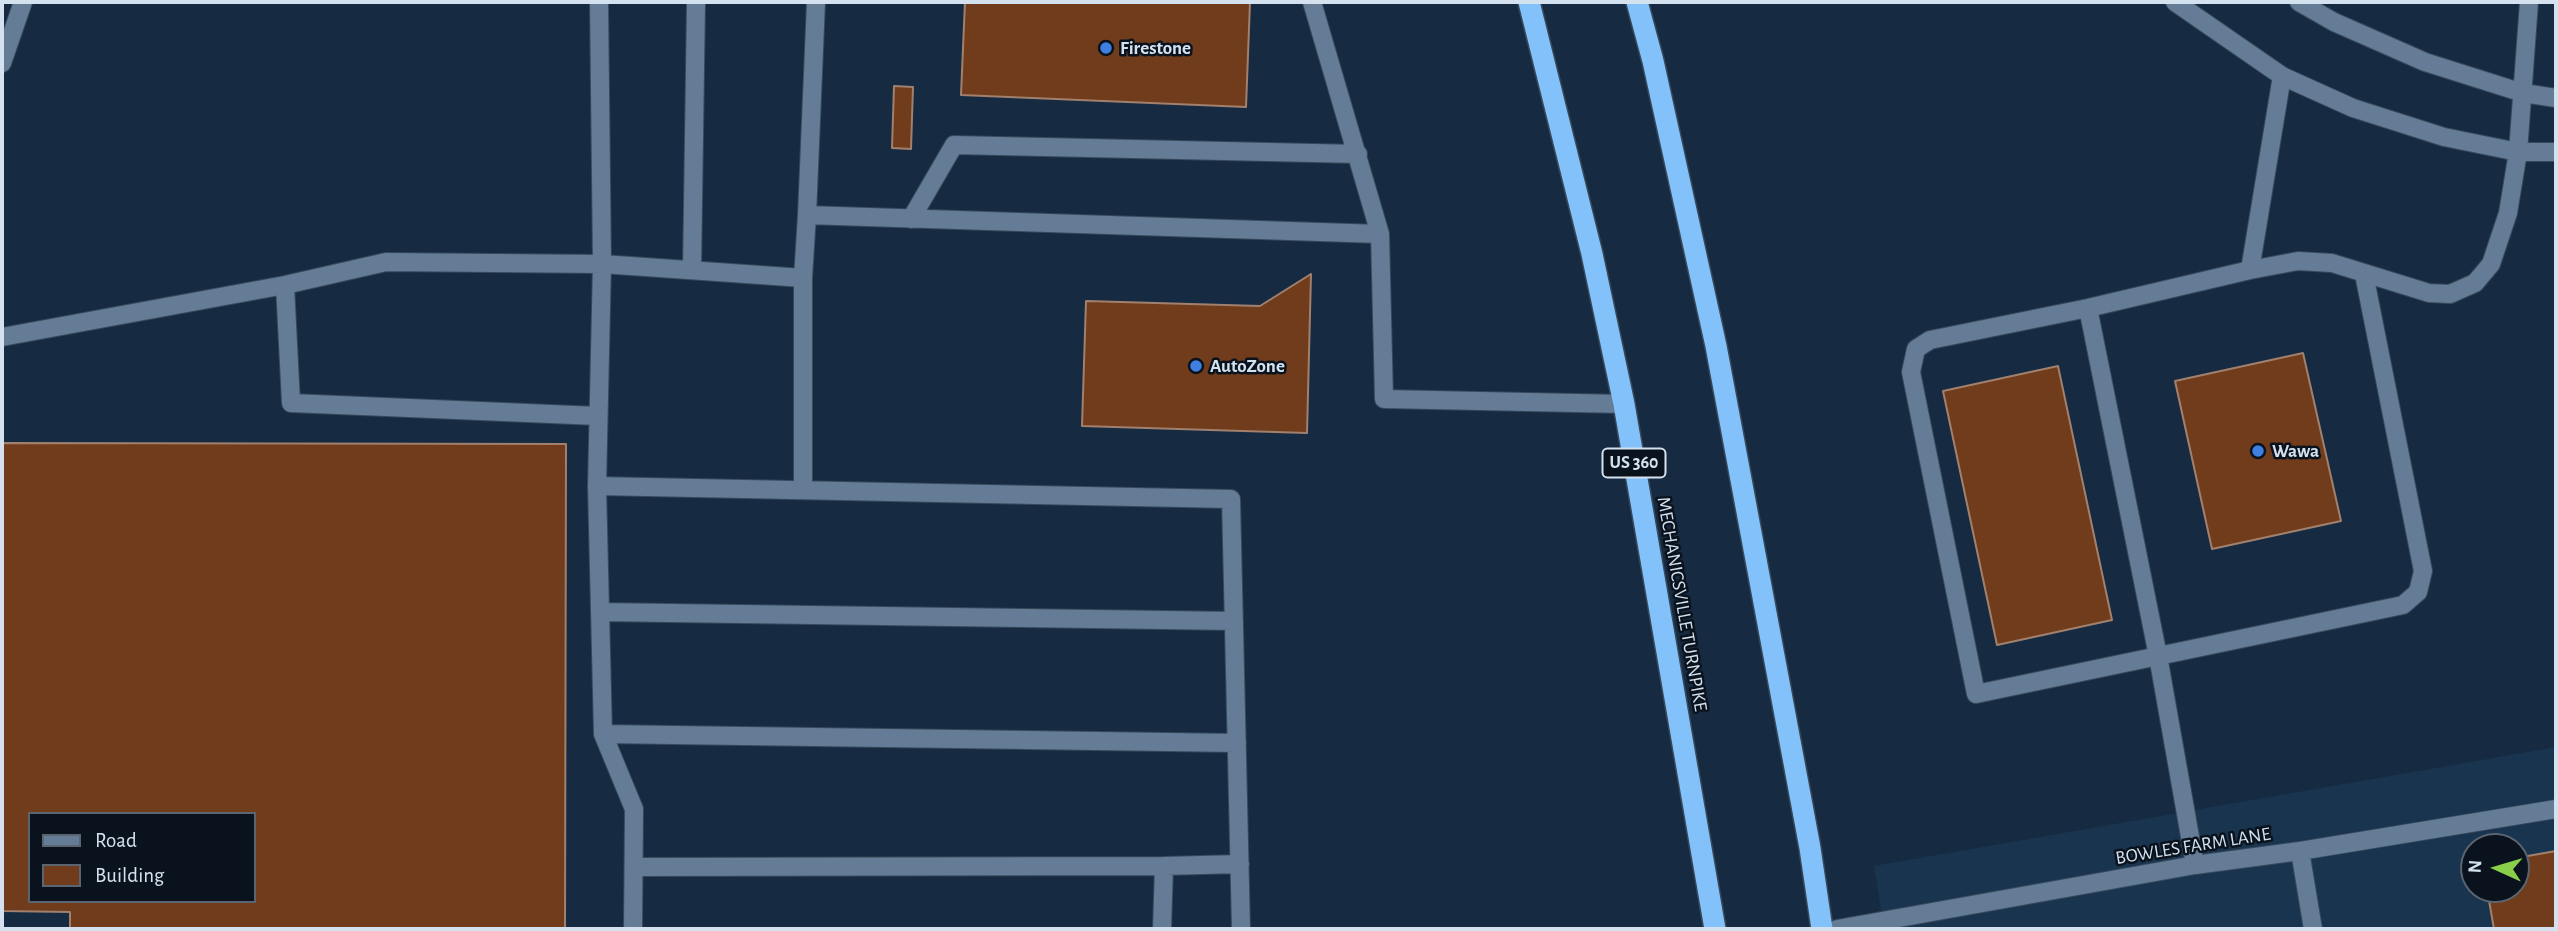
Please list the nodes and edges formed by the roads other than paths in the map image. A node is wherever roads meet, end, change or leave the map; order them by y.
1 (23, 2) edge
2 (599, 2) edge
3 (696, 2) edge
4 (816, 2) edge
5 (1312, 2) edge
6 (1529, 2) edge
7 (1637, 2) edge
8 (2175, 2) edge
9 (2299, 2) edge
10 (2529, 2) edge
11 (2, 63) edge
12 (2282, 76) junction
13 (2523, 93) junction
14 (2556, 98) edge
15 (2518, 152) junction
16 (2556, 152) edge
17 (1358, 155) junction
18 (807, 215) junction
19 (911, 219) junction
20 (1380, 234) junction
21 (602, 264) junction
22 (692, 270) junction
23 (2250, 270) junction
24 (2364, 274) junction
25 (803, 278) junction
26 (285, 285) junction
27 (2088, 308) junction
28 (2, 337) edge
29 (1624, 404) junction
30 (598, 416) junction
31 (597, 486) junction
32 (803, 490) junction
33 (600, 612) junction
34 (1234, 621) junction
35 (2158, 656) junction
36 (603, 734) junction
37 (1237, 743) junction
38 (2556, 808) edge
39 (2300, 851) junction
40 (1240, 863) junction
41 (2194, 865) junction
42 (1164, 866) junction
43 (634, 867) junction
44 (633, 929) edge
45 (1162, 929) edge
46 (1241, 929) edge
47 (1715, 929) edge
48 (1822, 929) edge
49 (1838, 929) edge
50 (2313, 929) edge

1 - 11 street
2 - 21 street
3 - 22 street
4 - 18 street
5 - 17 street
6 - 29 highway, MECHANICSVILLE TURNPIKE / US 360
7 - 48 highway
8 - 12 street
9 - 13 street
10 - 13 street
12 - 15 street
12 - 23 street
13 - 14 street
13 - 15 street
15 - 16 street
15 - 24 street
17 - 19 street
17 - 20 street
18 - 19 street
18 - 25 street
19 - 20 street
20 - 29 street
21 - 22 street
21 - 26 street
21 - 30 street
22 - 25 street
23 - 24 street
23 - 27 street
24 - 35 street
25 - 32 street
26 - 28 street
26 - 30 street
27 - 35 street
27 - 35 street
29 - 47 highway, MECHANICSVILLE TURNPIKE / US 360
30 - 31 street
31 - 32 street
31 - 33 street
32 - 34 street
33 - 34 street
33 - 36 street
34 - 37 street
35 - 41 street
36 - 37 street
36 - 43 street
37 - 40 street
38 - 39 street, BOWLES FARM LANE
39 - 41 street, BOWLES FARM LANE
39 - 50 street
40 - 42 street
40 - 46 street
41 - 49 street, BOWLES FARM LANE
42 - 43 street
42 - 45 street
43 - 44 street

